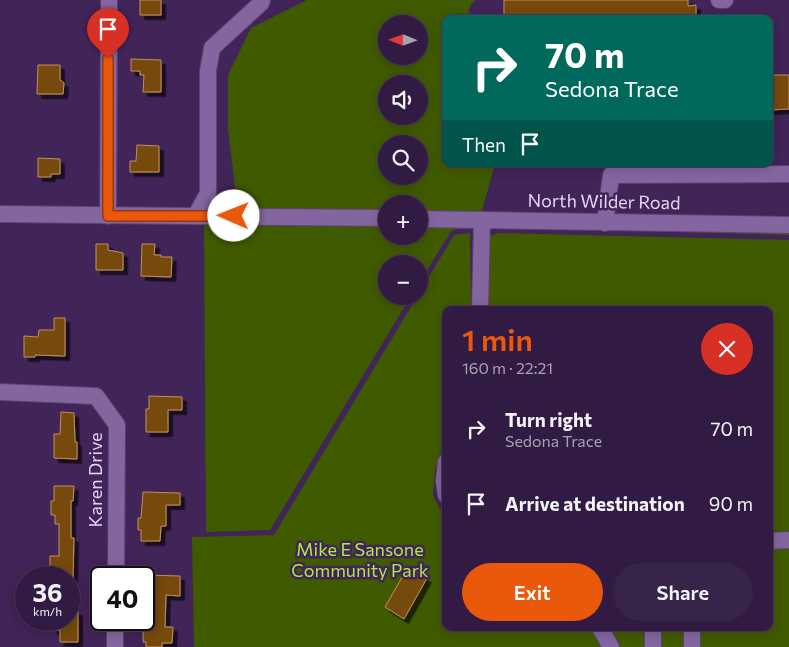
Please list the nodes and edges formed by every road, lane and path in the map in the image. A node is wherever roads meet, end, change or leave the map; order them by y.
1 (109, 0) edge
2 (262, 0) edge
3 (719, 0) edge
4 (725, 0) edge
5 (609, 169) edge
6 (705, 169) edge
7 (789, 174) edge
8 (0, 214) edge
9 (196, 215) junction
10 (108, 216) junction
11 (378, 218) edge
12 (428, 219) edge
13 (482, 220) junction
14 (605, 223) junction
15 (789, 226) edge
16 (480, 306) edge
17 (0, 392) edge
18 (789, 540) edge
19 (773, 541) edge
20 (116, 566) edge
21 (115, 631) edge
22 (602, 631) edge
23 (653, 631) edge
24 (692, 631) edge
25 (115, 647) edge
26 (611, 647) edge
27 (653, 647) edge
28 (692, 647) edge

1 - 10 street
2 - 9 street
3 - 4 street
5 - 6 street
5 - 14 street
6 - 7 street
8 - 10 street
9 - 10 street
9 - 11 street
12 - 13 street, North Wilder Road
13 - 14 street, North Wilder Road
13 - 16 street
14 - 15 street, North Wilder Road
17 - 20 street, Karen Drive
18 - 19 street
21 - 25 street
22 - 26 street
23 - 27 street
24 - 28 street

